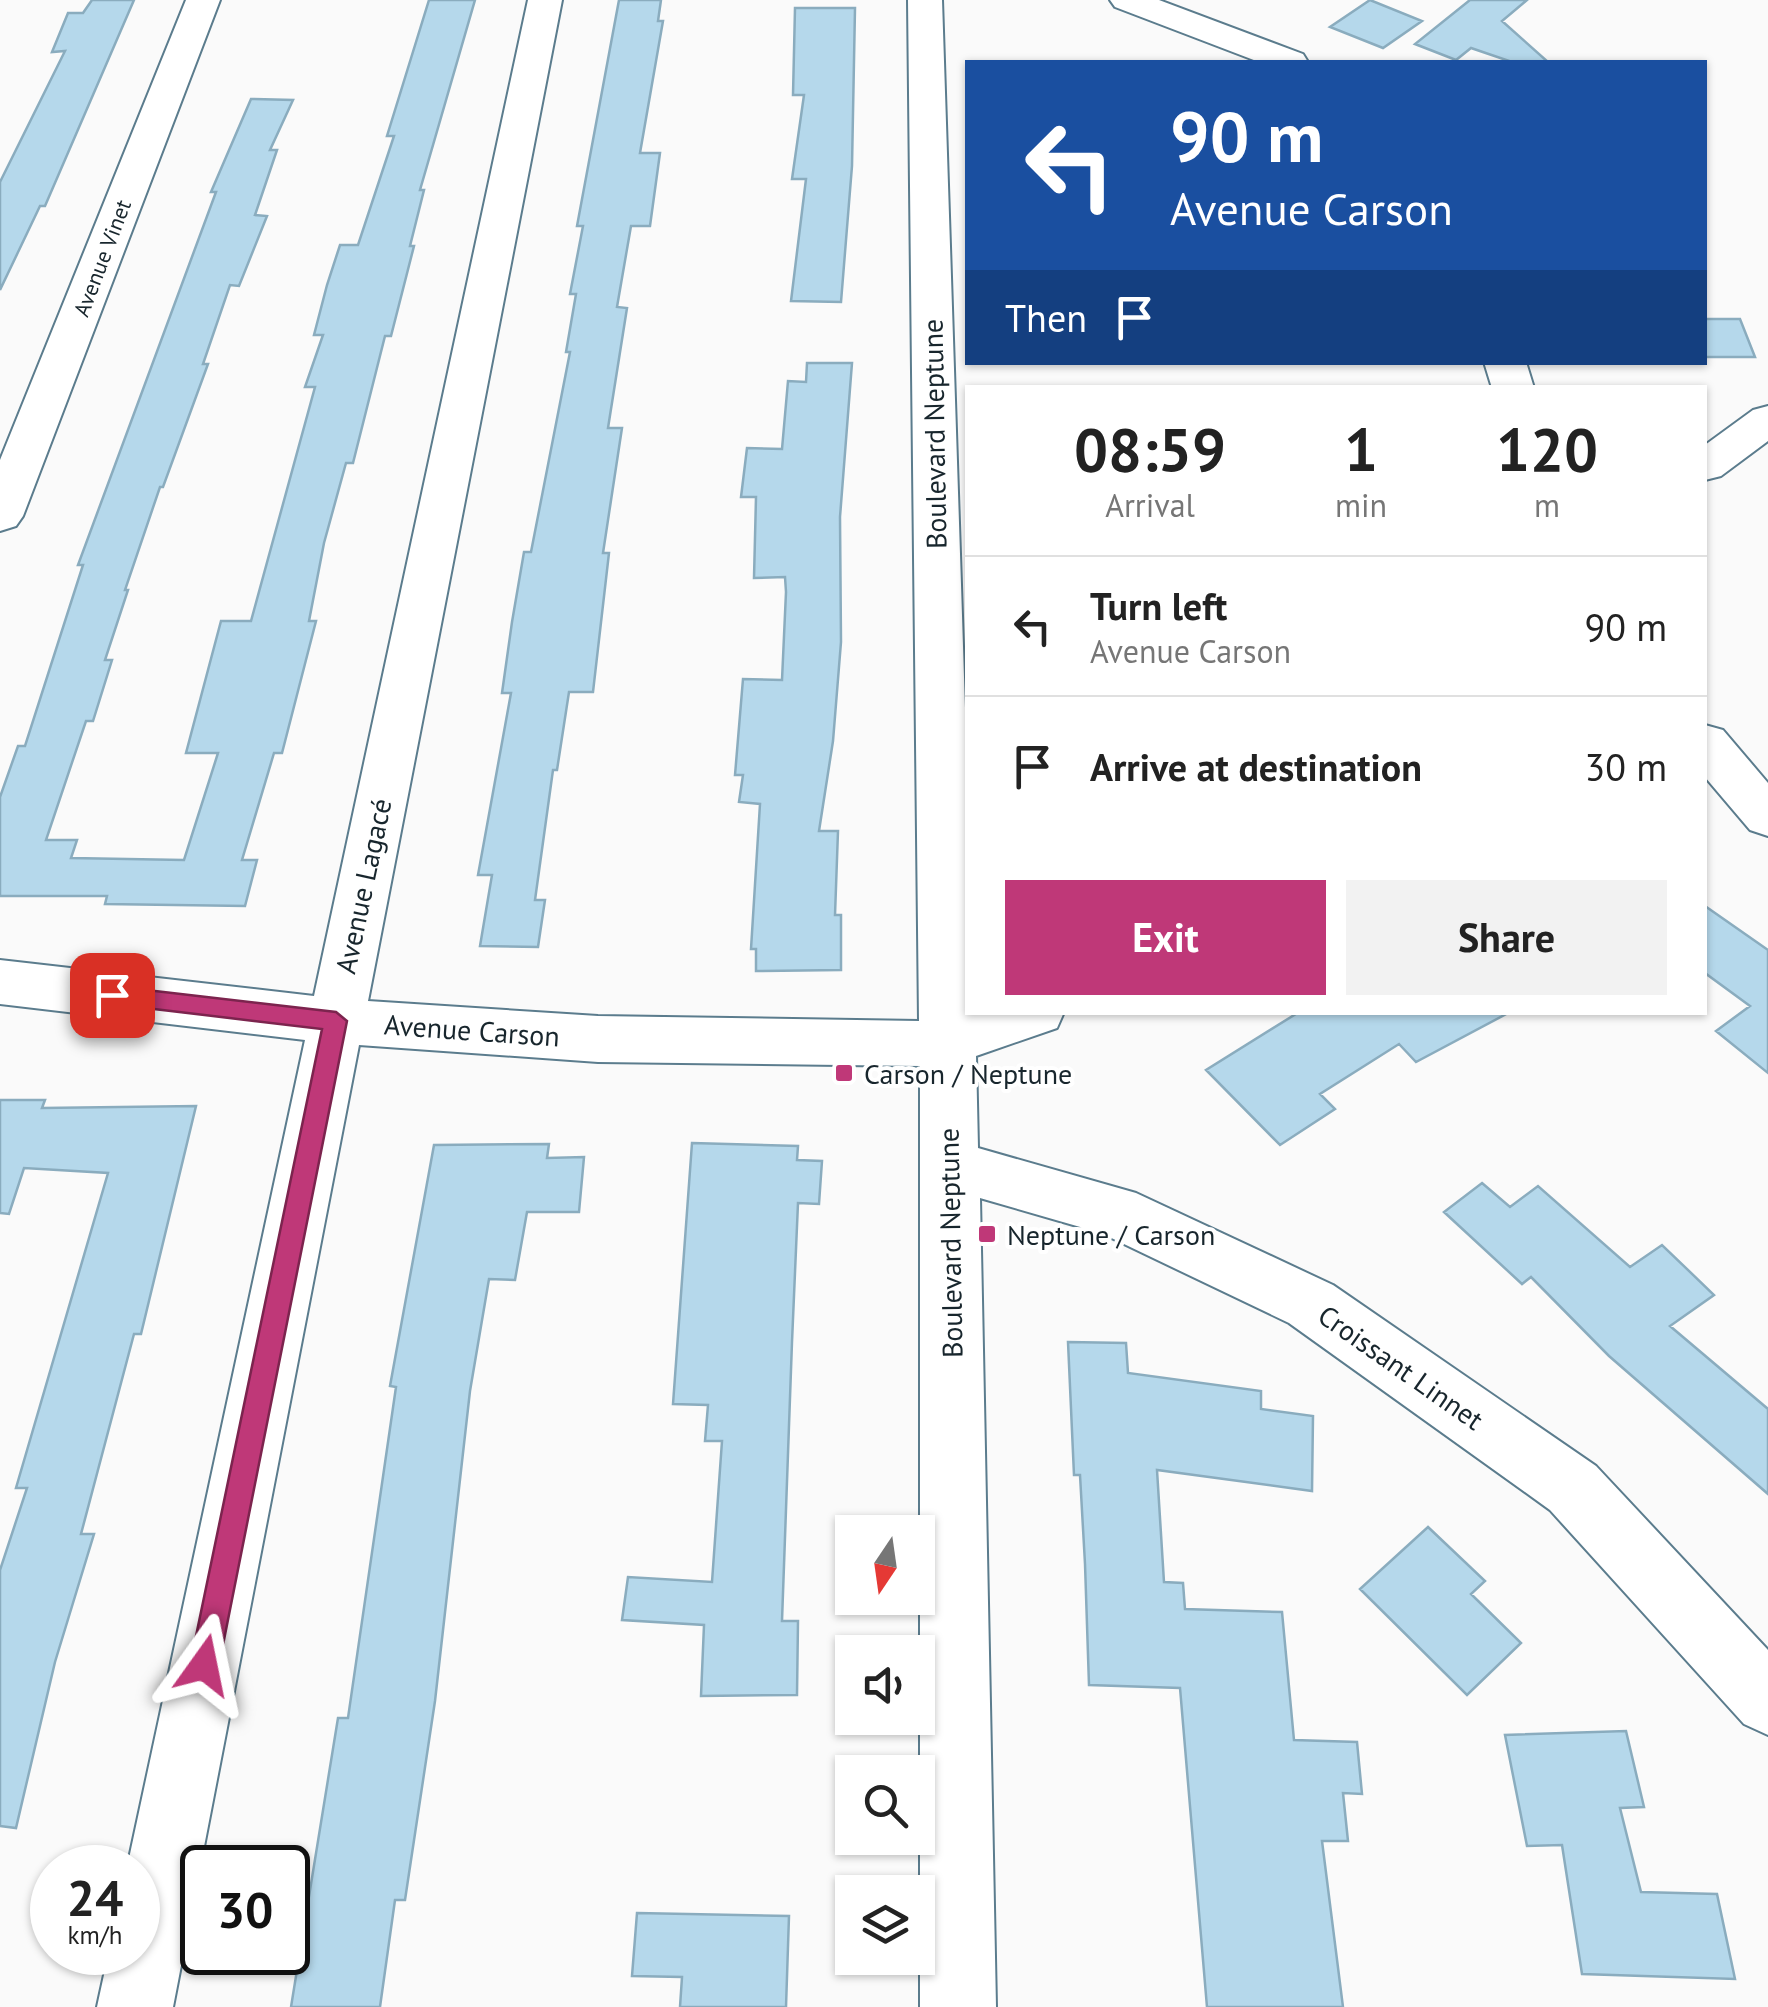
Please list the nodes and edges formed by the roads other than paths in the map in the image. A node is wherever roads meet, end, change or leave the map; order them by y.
1 (203, 0) edge
2 (545, 0) edge
3 (925, 0) edge
4 (1128, 0) edge
5 (1285, 60) edge
6 (1768, 420) edge
7 (1707, 465) edge
8 (0, 516) edge
9 (1707, 745) edge
10 (1768, 817) edge
11 (0, 982) edge
12 (1028, 1015) edge
13 (336, 1021) junction
14 (946, 1044) junction
15 (949, 1164) junction
16 (1768, 1700) edge
17 (136, 2007) edge
18 (958, 2007) edge

1 - 8 street, Avenue Vinet
2 - 13 street, Avenue Lagacé
3 - 14 street, Boulevard Neptune
4 - 5 street
6 - 7 street
9 - 10 street
11 - 13 street, Avenue Carson
12 - 14 street
13 - 14 street, Avenue Carson
13 - 17 street, Avenue Lagacé
14 - 15 street, Boulevard Neptune
15 - 16 street, Croissant Linnet
15 - 18 street, Boulevard Neptune

